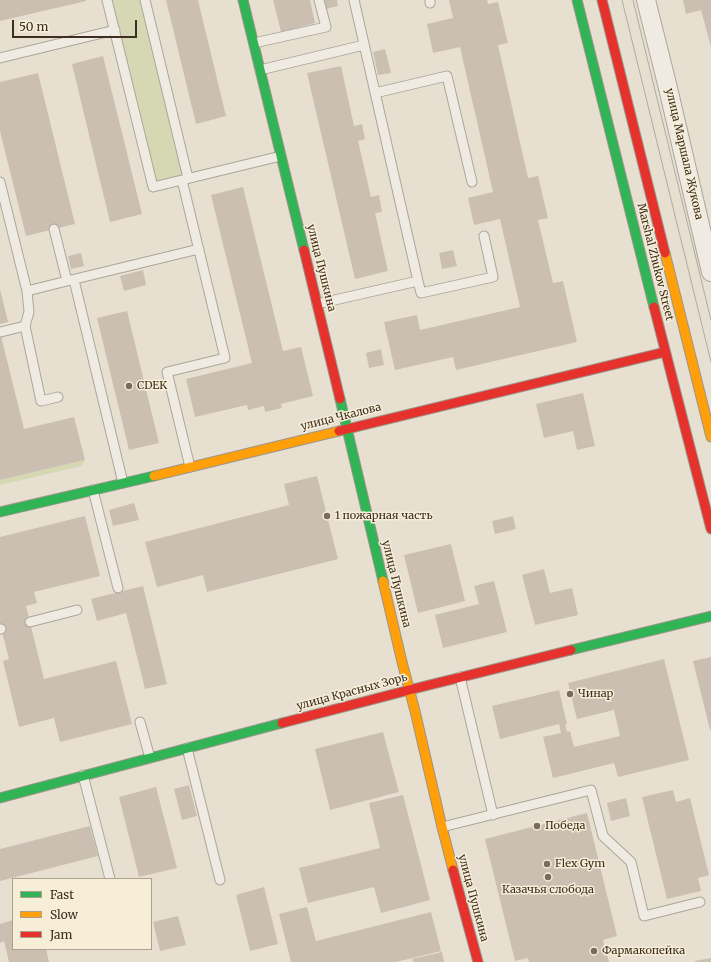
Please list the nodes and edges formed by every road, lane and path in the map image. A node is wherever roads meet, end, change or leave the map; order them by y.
1 (107, 0) edge
2 (145, 0) edge
3 (243, 0) edge
4 (320, 0) edge
5 (354, 0) edge
6 (577, 0) edge
7 (602, 0) edge
8 (646, 0) edge
9 (115, 30) junction
10 (254, 43) junction
11 (364, 45) junction
12 (0, 58) edge
13 (260, 70) junction
14 (375, 93) junction
15 (281, 156) junction
16 (185, 179) junction
17 (0, 182) edge
18 (472, 182) dead end
19 (54, 229) dead end
20 (484, 236) dead end
21 (199, 249) junction
22 (711, 272) edge
23 (418, 280) junction
24 (70, 281) junction
25 (27, 291) junction
26 (317, 304) junction
27 (25, 326) junction
28 (0, 332) edge
29 (677, 349) junction
30 (58, 397) dead end
31 (346, 428) junction
32 (711, 437) edge
33 (190, 467) junction
34 (123, 483) junction
35 (93, 490) junction
36 (0, 512) edge
37 (711, 529) edge
38 (118, 588) dead end
39 (77, 610) dead end
40 (711, 616) edge
41 (30, 622) dead end
42 (460, 677) junction
43 (409, 690) junction
44 (140, 722) dead end
45 (187, 748) junction
46 (150, 758) junction
47 (84, 775) junction
48 (1, 793) edge
49 (493, 815) junction
50 (442, 827) junction
51 (110, 878) edge
52 (220, 880) dead end
53 (700, 902) dead end
54 (478, 962) edge

1 - 9 lane
2 - 16 lane
3 - 10 main road, улица Пушкина
4 - 10 lane
5 - 11 lane
6 - 29 main road, Marshal Zhukov Street
7 - 29 main road, Marshal Zhukov Street
8 - 22 street, улица Маршала Жукова
9 - 12 lane
9 - 16 lane
10 - 13 main road, улица Пушкина
11 - 13 lane
11 - 14 lane
13 - 15 main road, улица Пушкина
14 - 18 lane
14 - 23 lane
15 - 16 lane
15 - 26 main road, улица Пушкина
16 - 21 lane
17 - 25 lane
19 - 24 lane
20 - 23 lane
21 - 24 lane
21 - 33 lane
23 - 26 lane
24 - 25 lane
24 - 34 lane
25 - 27 lane
26 - 31 main road, улица Пушкина
27 - 28 lane
27 - 30 lane
29 - 31 main road, улица Чкалова
29 - 32 main road, Marshal Zhukov Street
29 - 37 main road, Marshal Zhukov Street
31 - 33 main road, улица Чкалова
31 - 43 main road, улица Пушкина
33 - 34 main road, улица Чкалова
34 - 35 main road, улица Чкалова
35 - 36 main road, улица Чкалова
35 - 38 lane
39 - 41 lane
40 - 42 main road, улица Красных Зорь
42 - 43 main road, улица Красных Зорь
42 - 49 lane
43 - 45 main road, улица Красных Зорь
43 - 50 main road, улица Пушкина
44 - 46 lane
45 - 46 main road, улица Красных Зорь
45 - 52 lane
46 - 47 main road, улица Красных Зорь
47 - 48 main road, улица Красных Зорь
47 - 51 lane
49 - 50 lane
49 - 53 lane
50 - 54 main road, улица Пушкина

